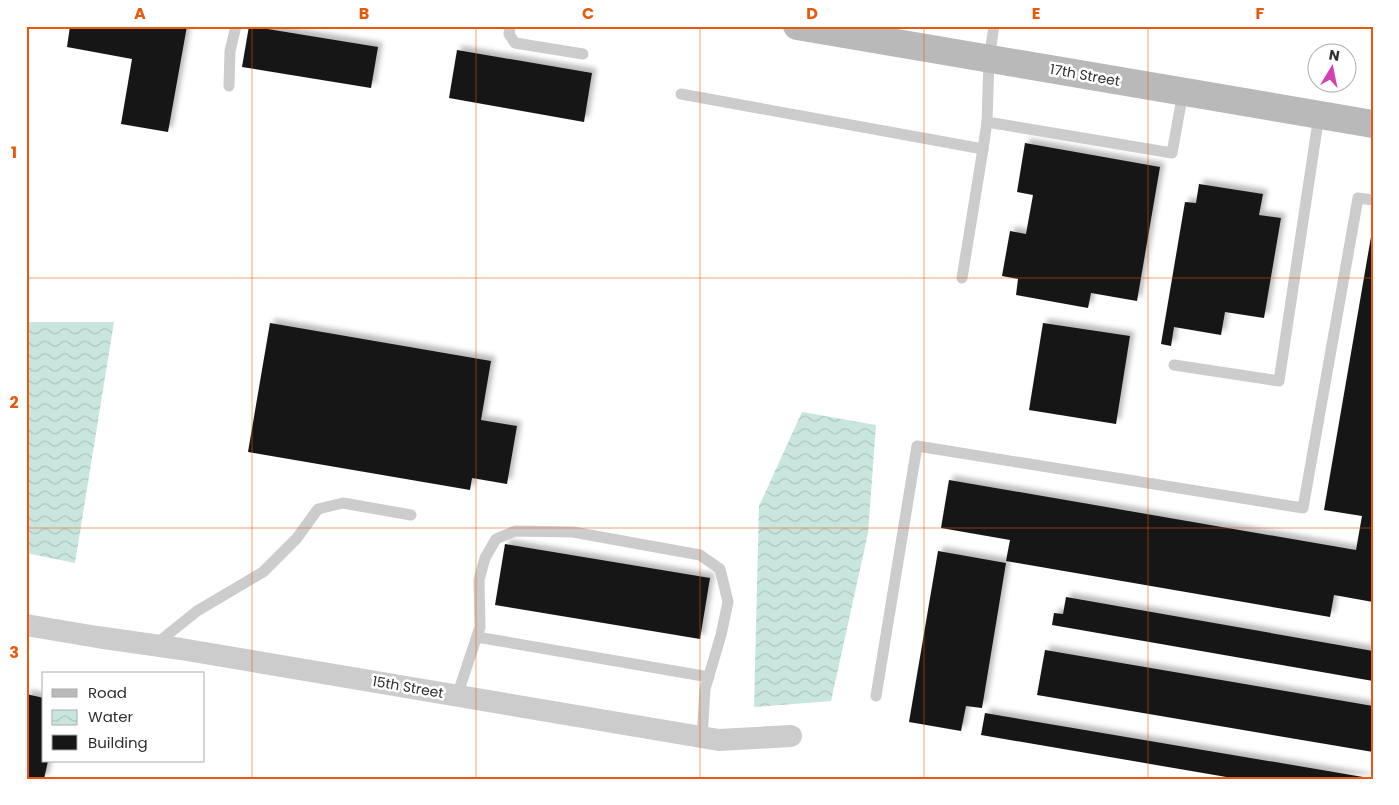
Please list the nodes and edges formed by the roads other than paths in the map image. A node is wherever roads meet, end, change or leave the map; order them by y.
1 (236, 26) edge
2 (510, 26) edge
3 (797, 26) edge
4 (994, 26) edge
5 (583, 54) dead end
6 (989, 59) junction
7 (229, 86) dead end
8 (1183, 92) junction
9 (681, 94) dead end
10 (1319, 115) junction
11 (986, 122) junction
12 (1373, 124) edge
13 (983, 149) junction
14 (1373, 200) edge
15 (962, 278) dead end
16 (1174, 365) dead end
17 (411, 515) dead end
18 (26, 625) edge
19 (477, 637) junction
20 (155, 645) junction
21 (709, 677) junction
22 (457, 696) junction
23 (876, 696) dead end
24 (790, 736) dead end
25 (702, 738) junction

1 - 7 lane
2 - 5 lane
3 - 6 main road, 17th Street
4 - 6 lane
6 - 8 main road, 17th Street
6 - 11 lane
8 - 10 main road, 17th Street
8 - 11 lane
9 - 13 lane
10 - 12 main road, 17th Street
10 - 16 lane
11 - 13 lane
13 - 15 lane
14 - 23 lane
17 - 20 lane
18 - 20 street, 15th Street
19 - 21 lane
19 - 21 lane
19 - 22 lane
20 - 22 street, 15th Street
21 - 25 lane
22 - 25 street, 15th Street
24 - 25 street, 15th Street

